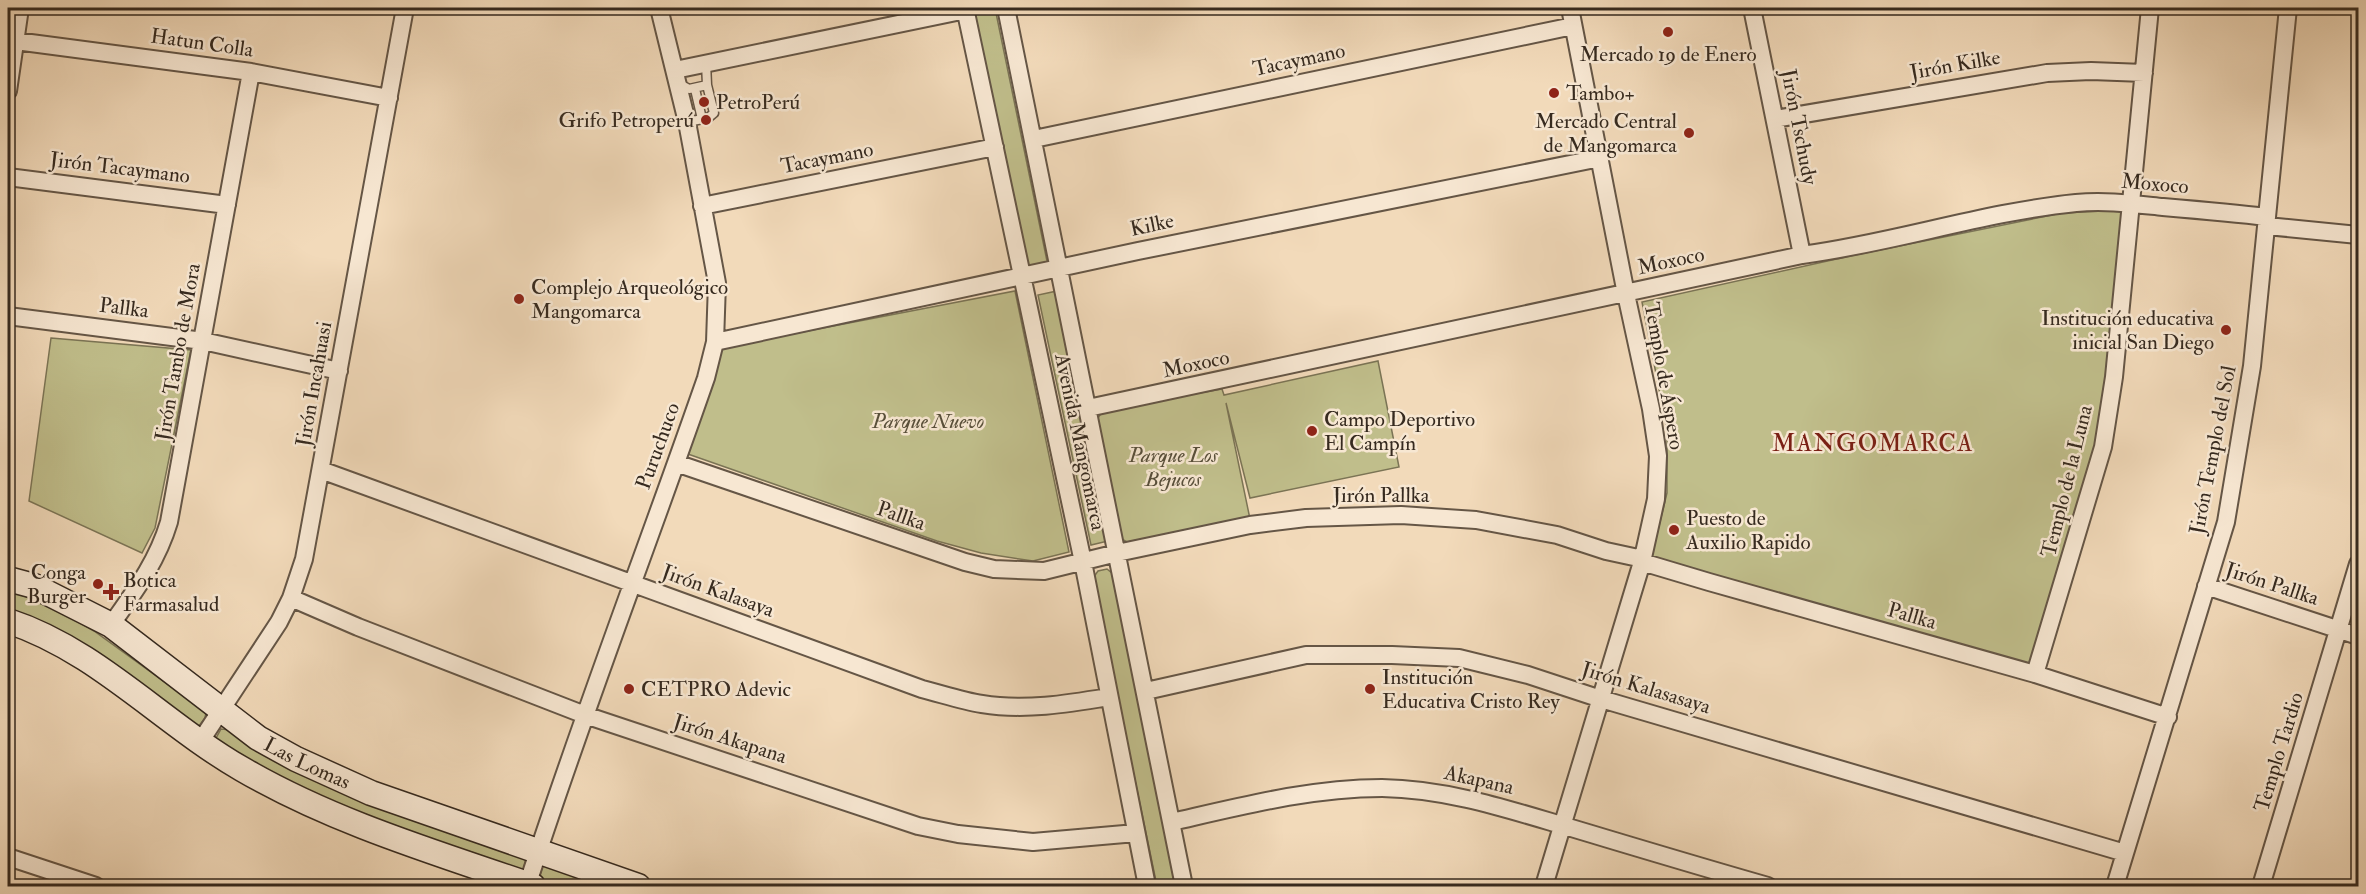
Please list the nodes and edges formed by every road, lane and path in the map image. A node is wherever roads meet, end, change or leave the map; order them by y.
1 (20, 8) edge
2 (405, 8) edge
3 (659, 8) edge
4 (1006, 8) edge
5 (1570, 8) edge
6 (1752, 8) edge
7 (2150, 8) edge
8 (2288, 8) edge
9 (965, 9) edge
10 (1573, 26) junction
11 (11, 40) edge
12 (706, 63) junction
13 (251, 72) junction
14 (2144, 73) junction
15 (676, 76) junction
16 (707, 85) junction
17 (695, 89) junction
18 (8, 91) edge
19 (389, 98) junction
20 (1775, 119) junction
21 (695, 121) junction
22 (1034, 139) junction
23 (995, 147) junction
24 (1600, 158) junction
25 (8, 177) edge
26 (2132, 204) junction
27 (227, 205) junction
28 (702, 206) junction
29 (2267, 222) junction
30 (2358, 235) edge
31 (1802, 255) junction
32 (1060, 269) junction
33 (1022, 276) junction
34 (1626, 294) junction
35 (8, 316) edge
36 (203, 341) junction
37 (715, 342) junction
38 (339, 371) junction
39 (1088, 408) junction
40 (676, 463) junction
41 (321, 470) junction
42 (1117, 553) junction
43 (1642, 560) junction
44 (1083, 562) junction
45 (2358, 564) edge
46 (8, 579) edge
47 (632, 583) junction
48 (2206, 586) junction
49 (291, 598) junction
50 (8, 621) edge
51 (111, 625) junction
52 (2340, 630) junction
53 (2358, 636) edge
54 (2035, 674) junction
55 (1146, 690) junction
56 (1108, 698) junction
57 (1601, 699) junction
58 (221, 710) junction
59 (585, 715) junction
60 (2168, 717) junction
61 (200, 742) junction
62 (1172, 822) junction
63 (1562, 826) junction
64 (1136, 833) junction
65 (537, 852) junction
66 (2125, 853) junction
67 (8, 857) edge
68 (96, 886) edge
69 (530, 886) edge
70 (638, 886) edge
71 (1148, 886) edge
72 (1184, 886) edge
73 (1544, 886) edge
74 (1768, 886) edge
75 (2115, 886) edge
76 (2261, 886) edge

1 - 11 street
2 - 19 street, Jirón Incahuasi
3 - 15 street, Puruchuco
4 - 22 street, Avenida Mangomarca
5 - 10 street, Templo de Áspero
6 - 20 street, Jirón Tschudy
7 - 14 street, Templo de la Luna
8 - 29 street, Jirón Templo del Sol
9 - 12 street
9 - 23 street, Avenida Mangomarca
10 - 22 street, Tacaymano
10 - 24 street, Templo de Áspero
11 - 13 street, Hatun Colla
11 - 18 street
12 - 15 street
12 - 16 lane
13 - 19 street, Hatun Colla
13 - 27 street, Jirón Tambo de Mora
14 - 20 street, Jirón Kilke
14 - 26 street, Templo de la Luna
15 - 17 lane
15 - 21 street, Puruchuco
16 - 17 lane
16 - 21 lane
17 - 21 lane
19 - 38 street, Jirón Incahuasi
20 - 31 street, Jirón Tschudy
21 - 28 street, Puruchuco
22 - 32 street, Avenida Mangomarca
23 - 28 street, Tacaymano
23 - 33 street, Avenida Mangomarca
24 - 32 street, Kilke
24 - 34 street, Templo de Áspero
25 - 27 street, Jirón Tacaymano
26 - 29 street, Moxoco
26 - 31 street, Moxoco
26 - 54 street, Templo de la Luna
27 - 36 street, Jirón Tambo de Mora
28 - 37 street, Puruchuco
29 - 30 street, Moxoco
29 - 48 street, Jirón Templo del Sol
31 - 34 street, Moxoco
32 - 33 street, Kilke
32 - 39 street, Avenida Mangomarca
33 - 37 street, Kilke
33 - 44 street, Avenida Mangomarca
34 - 39 street, Moxoco
34 - 43 street, Templo de Áspero
35 - 36 street, Pallka
36 - 38 street, Pallka
36 - 51 street, Jirón Tambo de Mora
37 - 40 street, Puruchuco
38 - 41 street, Jirón Incahuasi
39 - 42 street, Avenida Mangomarca
40 - 44 street, Pallka
40 - 47 street, Puruchuco
41 - 47 street, Jirón Kalasaya
41 - 49 street, Jirón Incahuasi
42 - 43 street, Jirón Pallka
42 - 44 street, Pallka
42 - 55 street, Avenida Mangomarca
43 - 54 street, Pallka
43 - 57 street, Templo de Áspero
44 - 56 street, Avenida Mangomarca
45 - 52 street, Templo Tardio
46 - 51 street, Las Lomas
47 - 56 street, Jirón Kalasaya
47 - 59 street, Puruchuco
48 - 52 street, Jirón Pallka
48 - 60 street, Jirón Templo del Sol
49 - 58 street, Jirón Incahuasi
49 - 59 street, Jirón Akapana
50 - 61 street, Las Lomas
51 - 58 street, Las Lomas
52 - 53 street, Jirón Pallka
52 - 76 street, Templo Tardio
54 - 60 street, Pallka
55 - 57 street, Jirón Kalasasaya
55 - 62 street, Avenida Mangomarca
56 - 64 street, Avenida Mangomarca
57 - 63 street, Templo de Áspero
57 - 66 street, Jirón Kalasasaya
58 - 61 street, Jirón Incahuasi
58 - 65 street, Las Lomas
59 - 64 street, Jirón Akapana
59 - 65 street, Puruchuco
60 - 66 street, Jirón Templo del Sol
61 - 69 street, Las Lomas
62 - 63 street, Akapana
62 - 72 street, Avenida Mangomarca
63 - 73 street, Templo de Áspero
63 - 74 street, Akapana
64 - 71 street, Avenida Mangomarca
65 - 69 street, Puruchuco
65 - 70 street, Las Lomas
66 - 75 street, Jirón Templo del Sol
67 - 68 street

